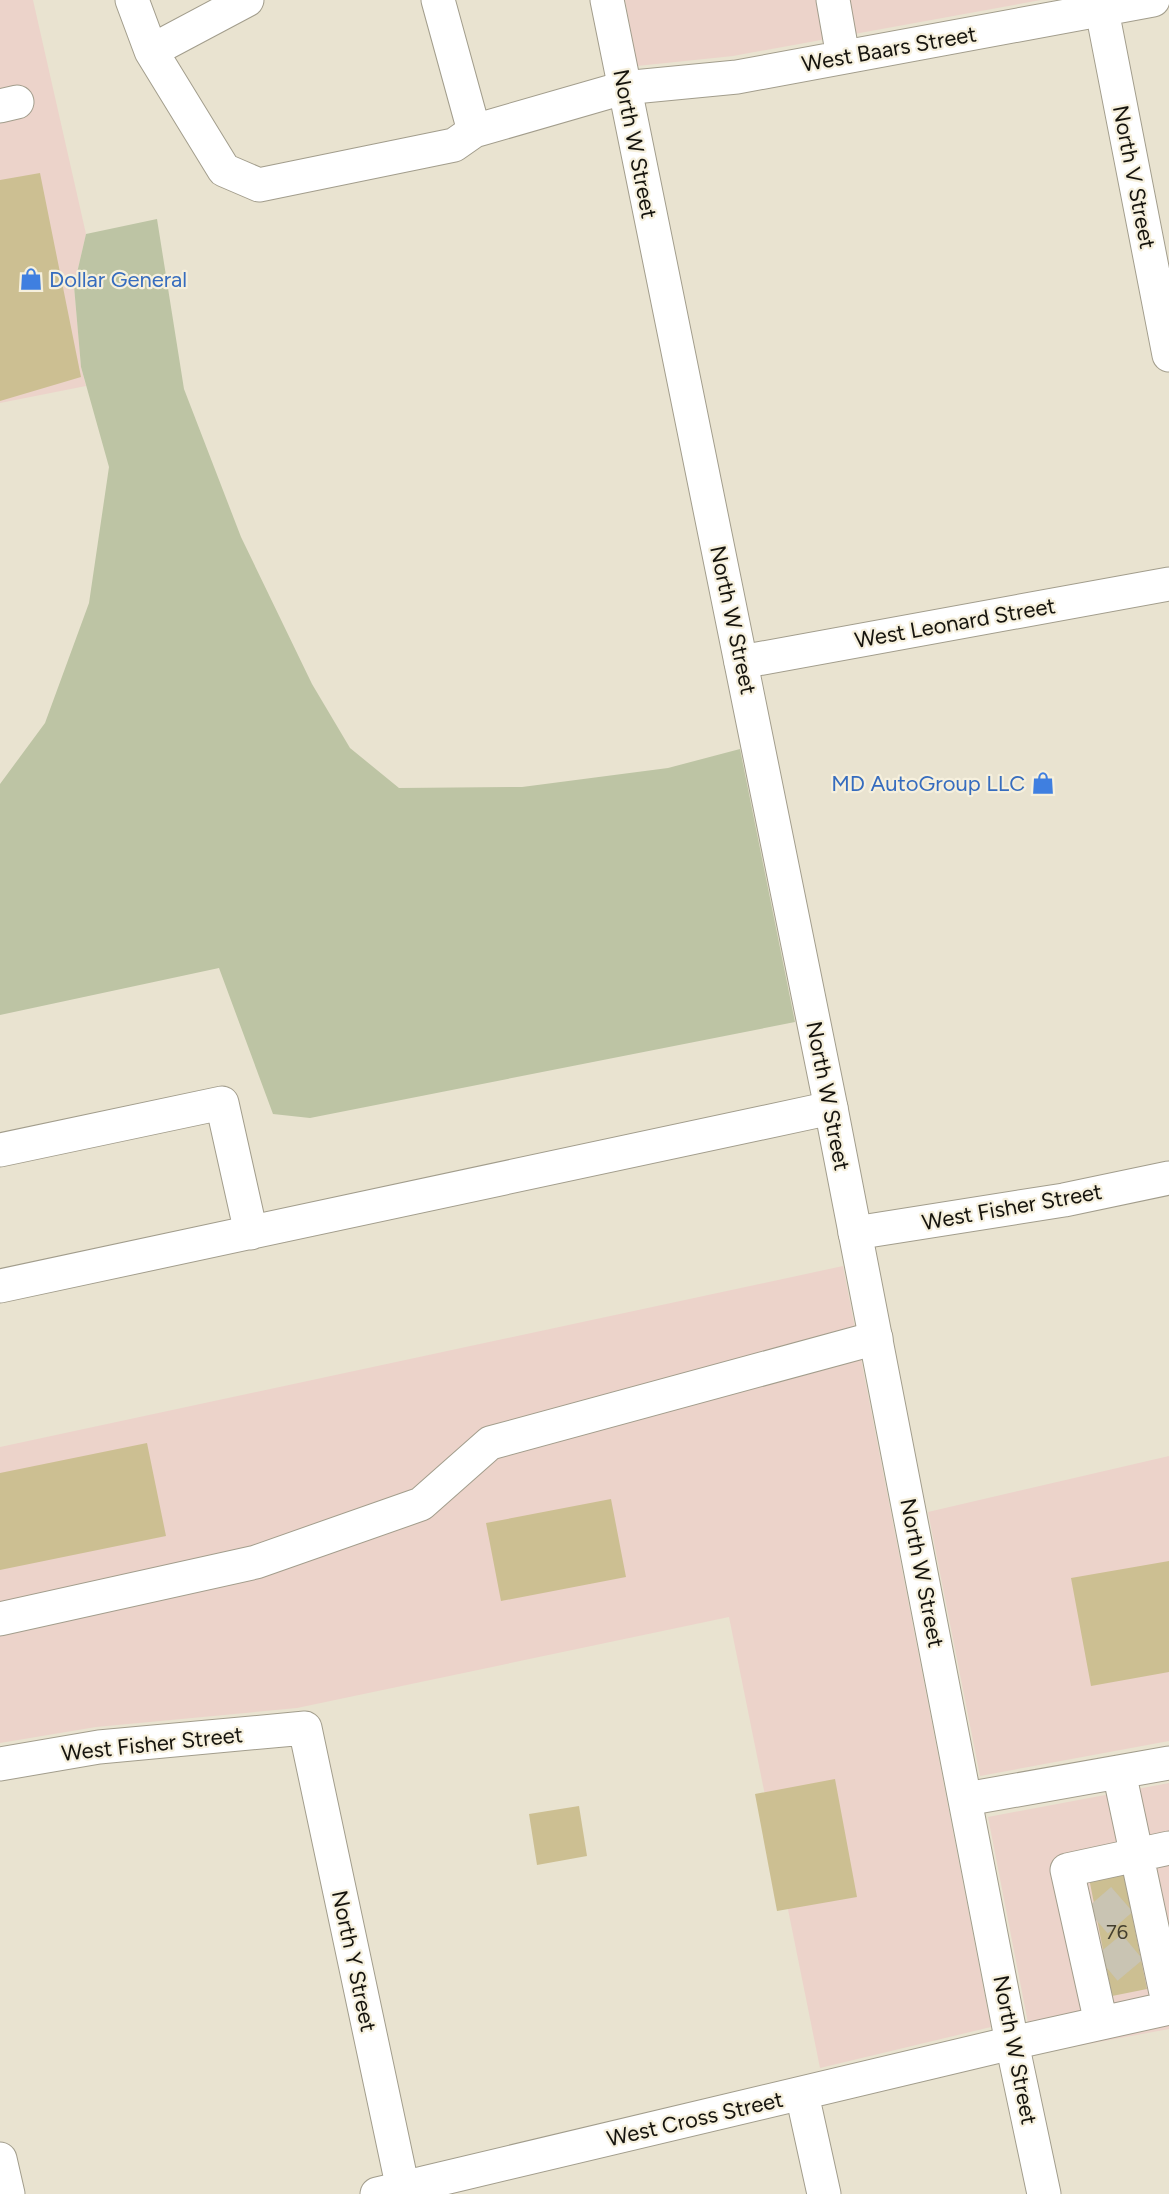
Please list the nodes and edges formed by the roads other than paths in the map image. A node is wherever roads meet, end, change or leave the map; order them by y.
1 (132, 0) edge
2 (438, 0) edge
3 (606, 0) edge
4 (833, 0) edge
5 (1154, 0) edge
6 (237, 2) edge
7 (1101, 5) edge
8 (151, 51) junction
9 (843, 57) junction
10 (623, 88) junction
11 (474, 131) junction
12 (1169, 355) edge
13 (1169, 585) edge
14 (741, 662) junction
15 (831, 1108) junction
16 (0, 1150) edge
17 (1169, 1178) edge
18 (251, 1233) junction
19 (855, 1233) junction
20 (0, 1286) edge
21 (876, 1338) junction
22 (0, 1619) edge
23 (305, 1728) joint
24 (1169, 1762) edge
25 (0, 1764) edge
26 (1119, 1772) junction
27 (966, 1800) junction
28 (1169, 1848) edge
29 (1136, 1877) junction
30 (1169, 2007) edge
31 (1101, 2023) junction
32 (1012, 2043) junction
33 (802, 2094) junction
34 (0, 2159) edge
35 (394, 2192) edge
36 (8, 2194) edge
37 (825, 2194) edge
38 (1044, 2194) edge

1 - 8 street, West Baars Street
2 - 11 street
3 - 10 street, North W Street
4 - 9 street
5 - 7 street, West Baars Street
6 - 8 street
7 - 9 street, West Baars Street
7 - 12 street, North V Street
8 - 11 street, West Baars Street
9 - 10 street, West Baars Street
10 - 11 street, West Baars Street
10 - 14 street, North W Street
13 - 14 street, West Leonard Street
14 - 15 street, North W Street
15 - 18 street
15 - 19 street, North W Street
16 - 18 street
17 - 19 street, West Fisher Street
18 - 20 street
19 - 21 street, North W Street
21 - 22 street
21 - 27 street, North W Street
23 - 25 street, West Fisher Street
23 - 35 street, North Y Street
24 - 26 street
26 - 27 street
26 - 29 street
27 - 32 street, North W Street
28 - 29 street
29 - 30 street
29 - 31 street
30 - 31 street, West Cross Street
31 - 32 street, West Cross Street
32 - 33 street, West Cross Street
32 - 38 street, North W Street
33 - 35 street, West Cross Street
33 - 37 street
34 - 36 street

